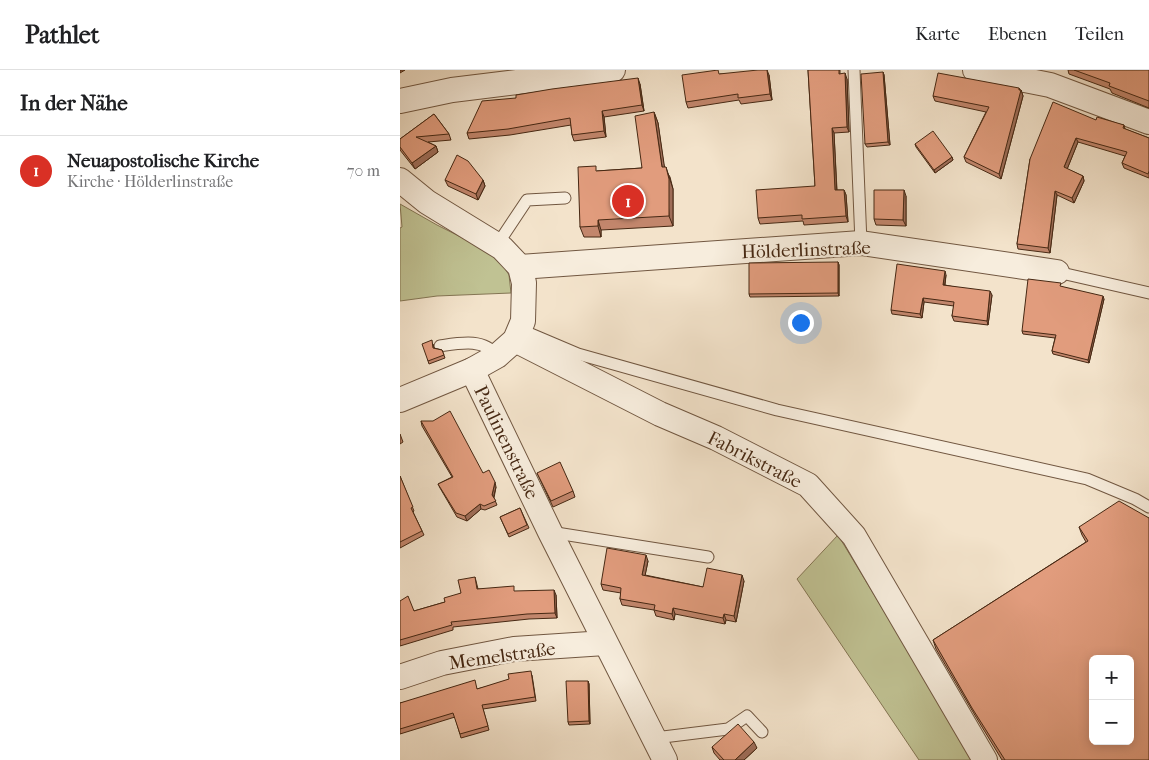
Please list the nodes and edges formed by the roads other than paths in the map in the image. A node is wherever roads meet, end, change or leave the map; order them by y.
1 (613, 70) edge
2 (854, 70) edge
3 (976, 70) edge
4 (1051, 78) edge
5 (400, 101) edge
6 (1149, 122) edge
7 (400, 180) edge
8 (565, 198) dead end
9 (861, 243) junction
10 (497, 245) junction
11 (520, 267) junction
12 (1057, 272) joint
13 (1149, 293) edge
14 (517, 335) junction
15 (440, 346) dead end
16 (497, 356) junction
17 (472, 370) junction
18 (400, 400) edge
19 (1149, 507) edge
20 (550, 532) junction
21 (708, 557) dead end
22 (605, 643) junction
23 (400, 677) edge
24 (762, 732) dead end
25 (655, 738) junction
26 (665, 760) edge
27 (985, 760) edge

1 - 5 street
2 - 9 lane
3 - 4 street
4 - 6 street
7 - 10 street
8 - 10 lane
9 - 11 street, Hölderlinstraße
9 - 12 street, Hölderlinstraße
10 - 11 street
11 - 14 street
12 - 13 lane, Hölderlinstraße
14 - 16 street, Paulinenstraße
14 - 19 lane
14 - 27 street, Fabrikstraße
15 - 16 lane
16 - 17 street, Paulinenstraße
17 - 18 street
17 - 20 street, Paulinenstraße
20 - 21 lane
20 - 22 street, Paulinenstraße
22 - 23 street, Memelstraße
22 - 25 street, Paulinenstraße
24 - 25 lane
25 - 26 street, Paulinenstraße

